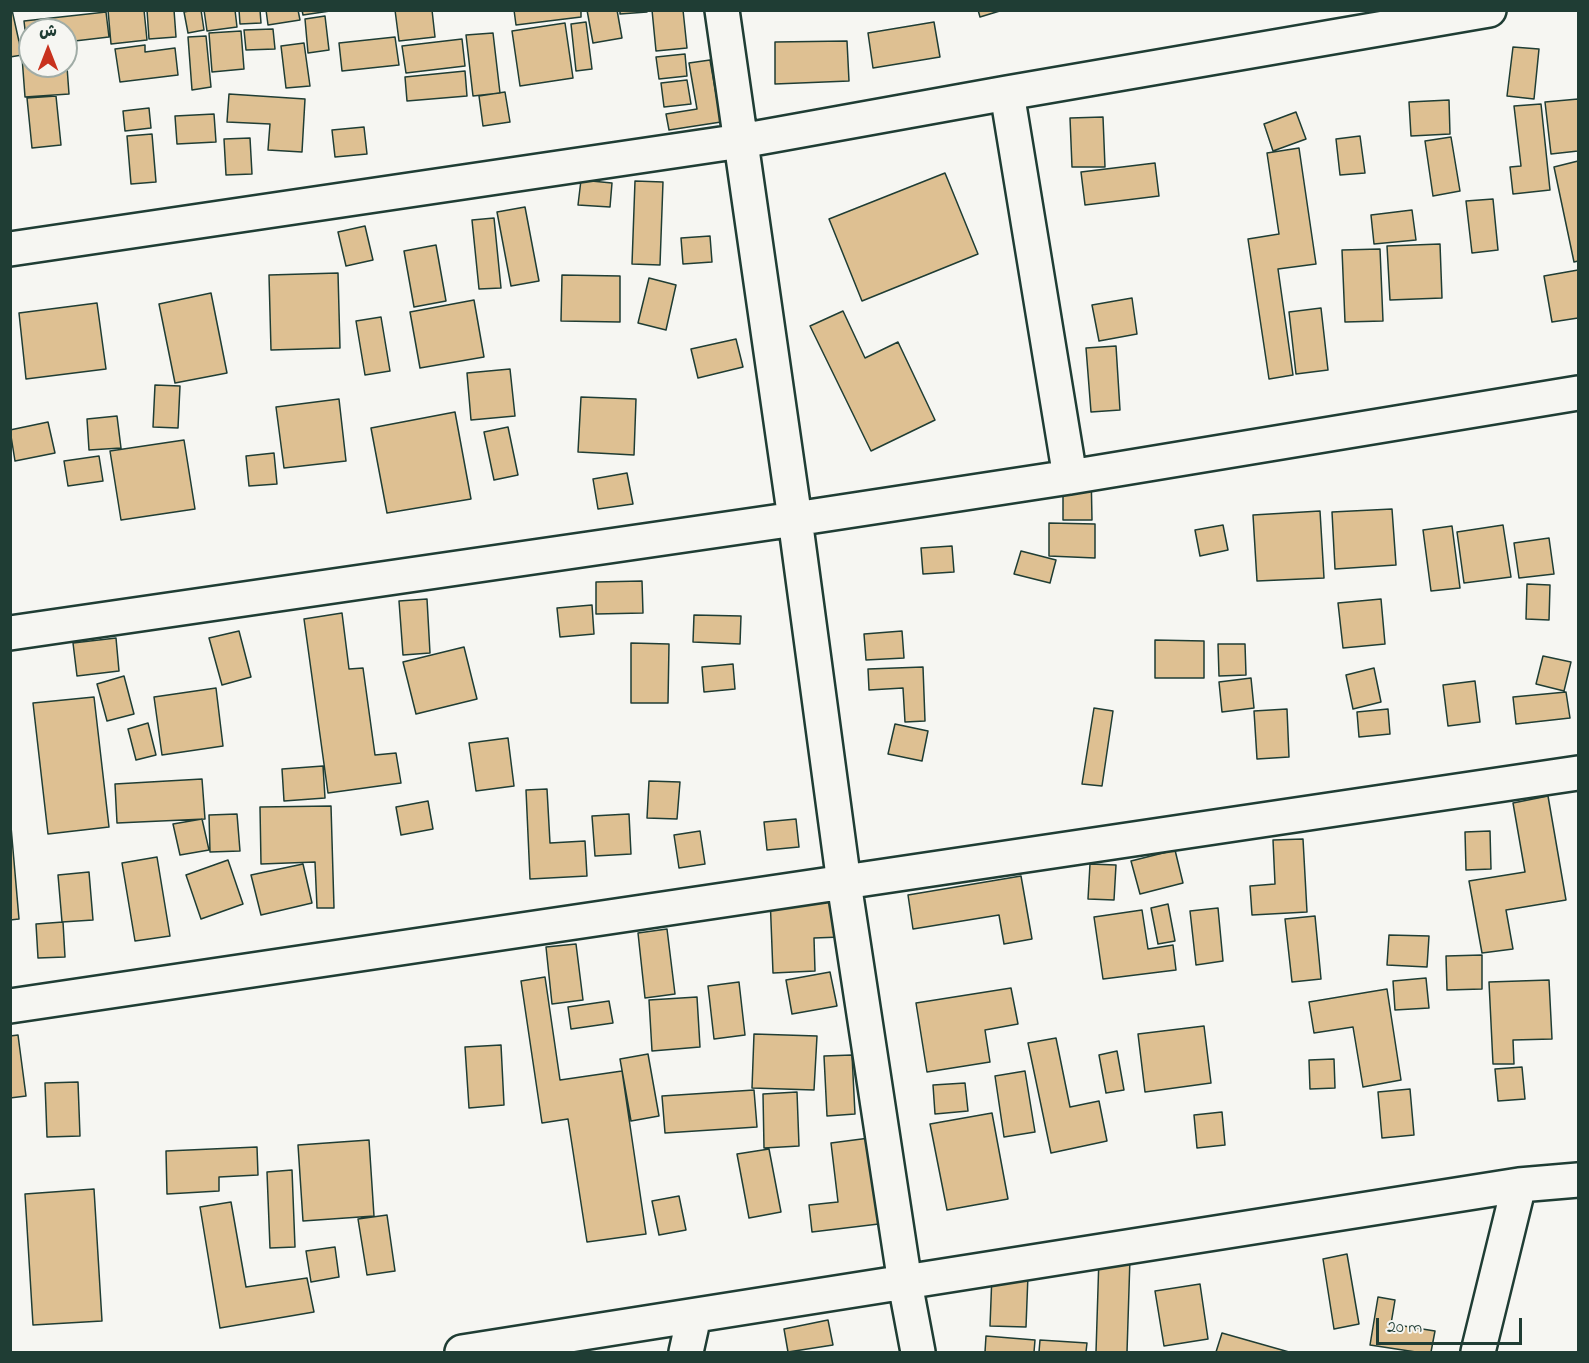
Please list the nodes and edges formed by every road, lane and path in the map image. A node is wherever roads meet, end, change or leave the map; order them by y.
1 (722, 10) edge
2 (1489, 10) edge
3 (1007, 93) junction
4 (741, 141) junction
5 (10, 249) edge
6 (1578, 393) edge
7 (1071, 477) junction
8 (795, 519) junction
9 (10, 633) edge
10 (1578, 773) edge
11 (844, 883) junction
12 (10, 1006) edge
13 (1578, 1180) edge
14 (1519, 1185) junction
15 (905, 1283) junction
16 (694, 1316) junction
17 (462, 1353) edge
18 (686, 1353) edge
19 (918, 1353) edge
20 (1478, 1353) edge

1 - 4 street
2 - 3 street
3 - 4 street
3 - 7 street
4 - 5 street
4 - 8 street
6 - 7 street
7 - 8 street
8 - 9 street
8 - 11 street
10 - 11 street
11 - 12 street
11 - 15 street
13 - 14 street
14 - 15 street
14 - 20 street
15 - 16 street
15 - 19 street
16 - 17 street
16 - 18 street

